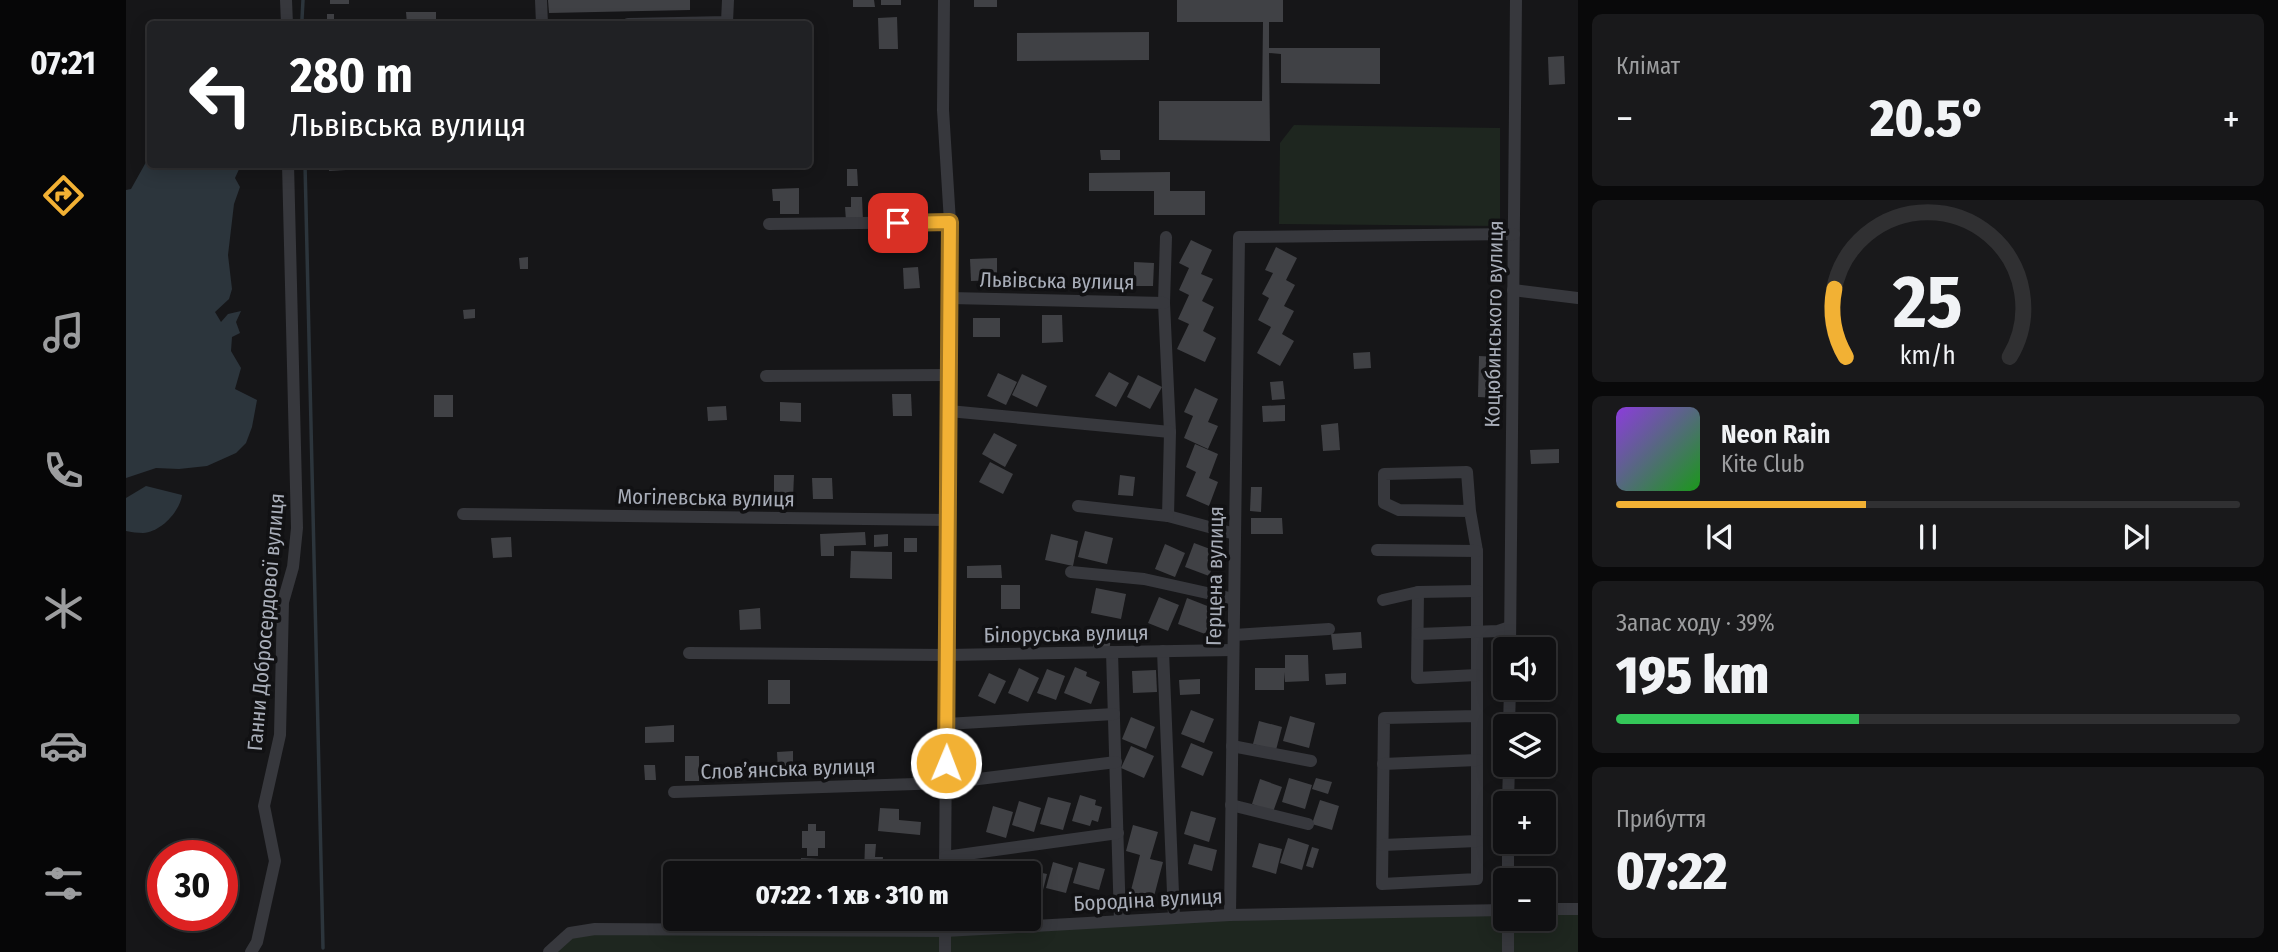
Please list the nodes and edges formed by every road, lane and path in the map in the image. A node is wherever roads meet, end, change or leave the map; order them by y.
1 (286, 0) edge
2 (541, 0) edge
3 (728, 0) edge
4 (944, 0) edge
5 (1516, 0) edge
6 (287, 21) edge
7 (542, 21) edge
8 (727, 21) edge
9 (288, 168) edge
10 (950, 222) junction
11 (769, 224) dead end
12 (1514, 234) junction
13 (1166, 237) dead end
14 (1513, 290) junction
15 (950, 298) junction
16 (1578, 298) edge
17 (1164, 303) junction
18 (949, 375) junction
19 (766, 376) dead end
20 (949, 411) junction
21 (1170, 432) junction
22 (1078, 506) dead end
23 (1470, 511) junction
24 (463, 514) dead end
25 (1168, 516) junction
26 (948, 520) junction
27 (1235, 534) junction
28 (1377, 550) dead end
29 (1477, 551) junction
30 (1071, 572) dead end
31 (1478, 591) junction
32 (1418, 592) junction
33 (1234, 599) junction
34 (1383, 600) dead end
35 (1510, 627) junction
36 (1329, 629) dead end
37 (1477, 632) junction
38 (1418, 634) junction
39 (1234, 635) junction
40 (1510, 637) edge
41 (1233, 650) junction
42 (1163, 651) junction
43 (1112, 652) junction
44 (690, 653) dead end
45 (947, 655) junction
46 (1477, 676) junction
47 (1114, 714) junction
48 (1477, 716) junction
49 (946, 724) junction
50 (1232, 746) junction
51 (1311, 761) dead end
52 (1477, 761) junction
53 (1116, 762) junction
54 (1383, 764) junction
55 (946, 783) junction
56 (674, 792) dead end
57 (1231, 806) junction
58 (1308, 824) dead end
59 (1118, 832) junction
60 (1477, 841) junction
61 (1383, 845) junction
62 (945, 857) junction
63 (945, 861) edge
64 (1556, 909) edge
65 (1578, 909) edge
66 (1493, 910) edge
67 (1230, 915) junction
68 (1174, 917) junction
69 (1120, 921) junction
70 (1041, 923) edge
71 (663, 928) edge
72 (945, 931) edge
73 (1508, 931) edge
74 (251, 952) edge
75 (549, 952) edge
76 (945, 952) edge
77 (1508, 952) edge

1 - 6 street
2 - 7 street
3 - 8 street
4 - 10 street
5 - 12 street, Коцюбинського вулиця
9 - 74 street, Ганни Добросердової вулиця
10 - 11 street
10 - 15 street
12 - 14 street, Коцюбинського вулиця
12 - 27 street, Герцена вулиця
13 - 17 street
14 - 16 street
14 - 35 street, Коцюбинського вулиця
15 - 17 street, Львівська вулиця
15 - 18 street
17 - 21 street
18 - 19 street
18 - 20 street
20 - 21 street
20 - 26 street
21 - 25 street
22 - 25 street
23 - 23 street
23 - 29 street
24 - 26 street, Могілевська вулиця
25 - 27 street
26 - 45 street
27 - 33 street, Герцена вулиця
28 - 29 street
29 - 31 street
30 - 33 street
31 - 32 street
31 - 37 street
32 - 34 street
32 - 38 street
33 - 39 street, Герцена вулиця
35 - 37 street
35 - 40 street, Коцюбинського вулиця
36 - 39 street
37 - 38 street
37 - 46 street
38 - 46 street
39 - 41 street, Герцена вулиця
41 - 42 street, Білоруська вулиця
41 - 50 street, Герцена вулиця
42 - 43 street, Білоруська вулиця
42 - 68 street
43 - 45 street, Білоруська вулиця
43 - 47 street
44 - 45 street, Білоруська вулиця
45 - 49 street
46 - 48 street
47 - 49 street
47 - 53 street
48 - 52 street
48 - 54 street
49 - 55 street
50 - 51 street
50 - 57 street, Герцена вулиця
52 - 54 street
52 - 60 street
53 - 55 street, Слов’янська вулиця
53 - 59 street
54 - 61 street
55 - 56 street, Слов’янська вулиця
55 - 62 street
57 - 58 street
57 - 67 street, Герцена вулиця
59 - 62 street
59 - 69 street
60 - 61 street
60 - 61 street
62 - 63 street
64 - 65 street
66 - 67 street, Бородіна вулиця
67 - 68 street, Бородіна вулиця
68 - 69 street, Бородіна вулиця
69 - 70 street, Бородіна вулиця
71 - 75 street, Бородіна вулиця
72 - 76 street
73 - 77 street

